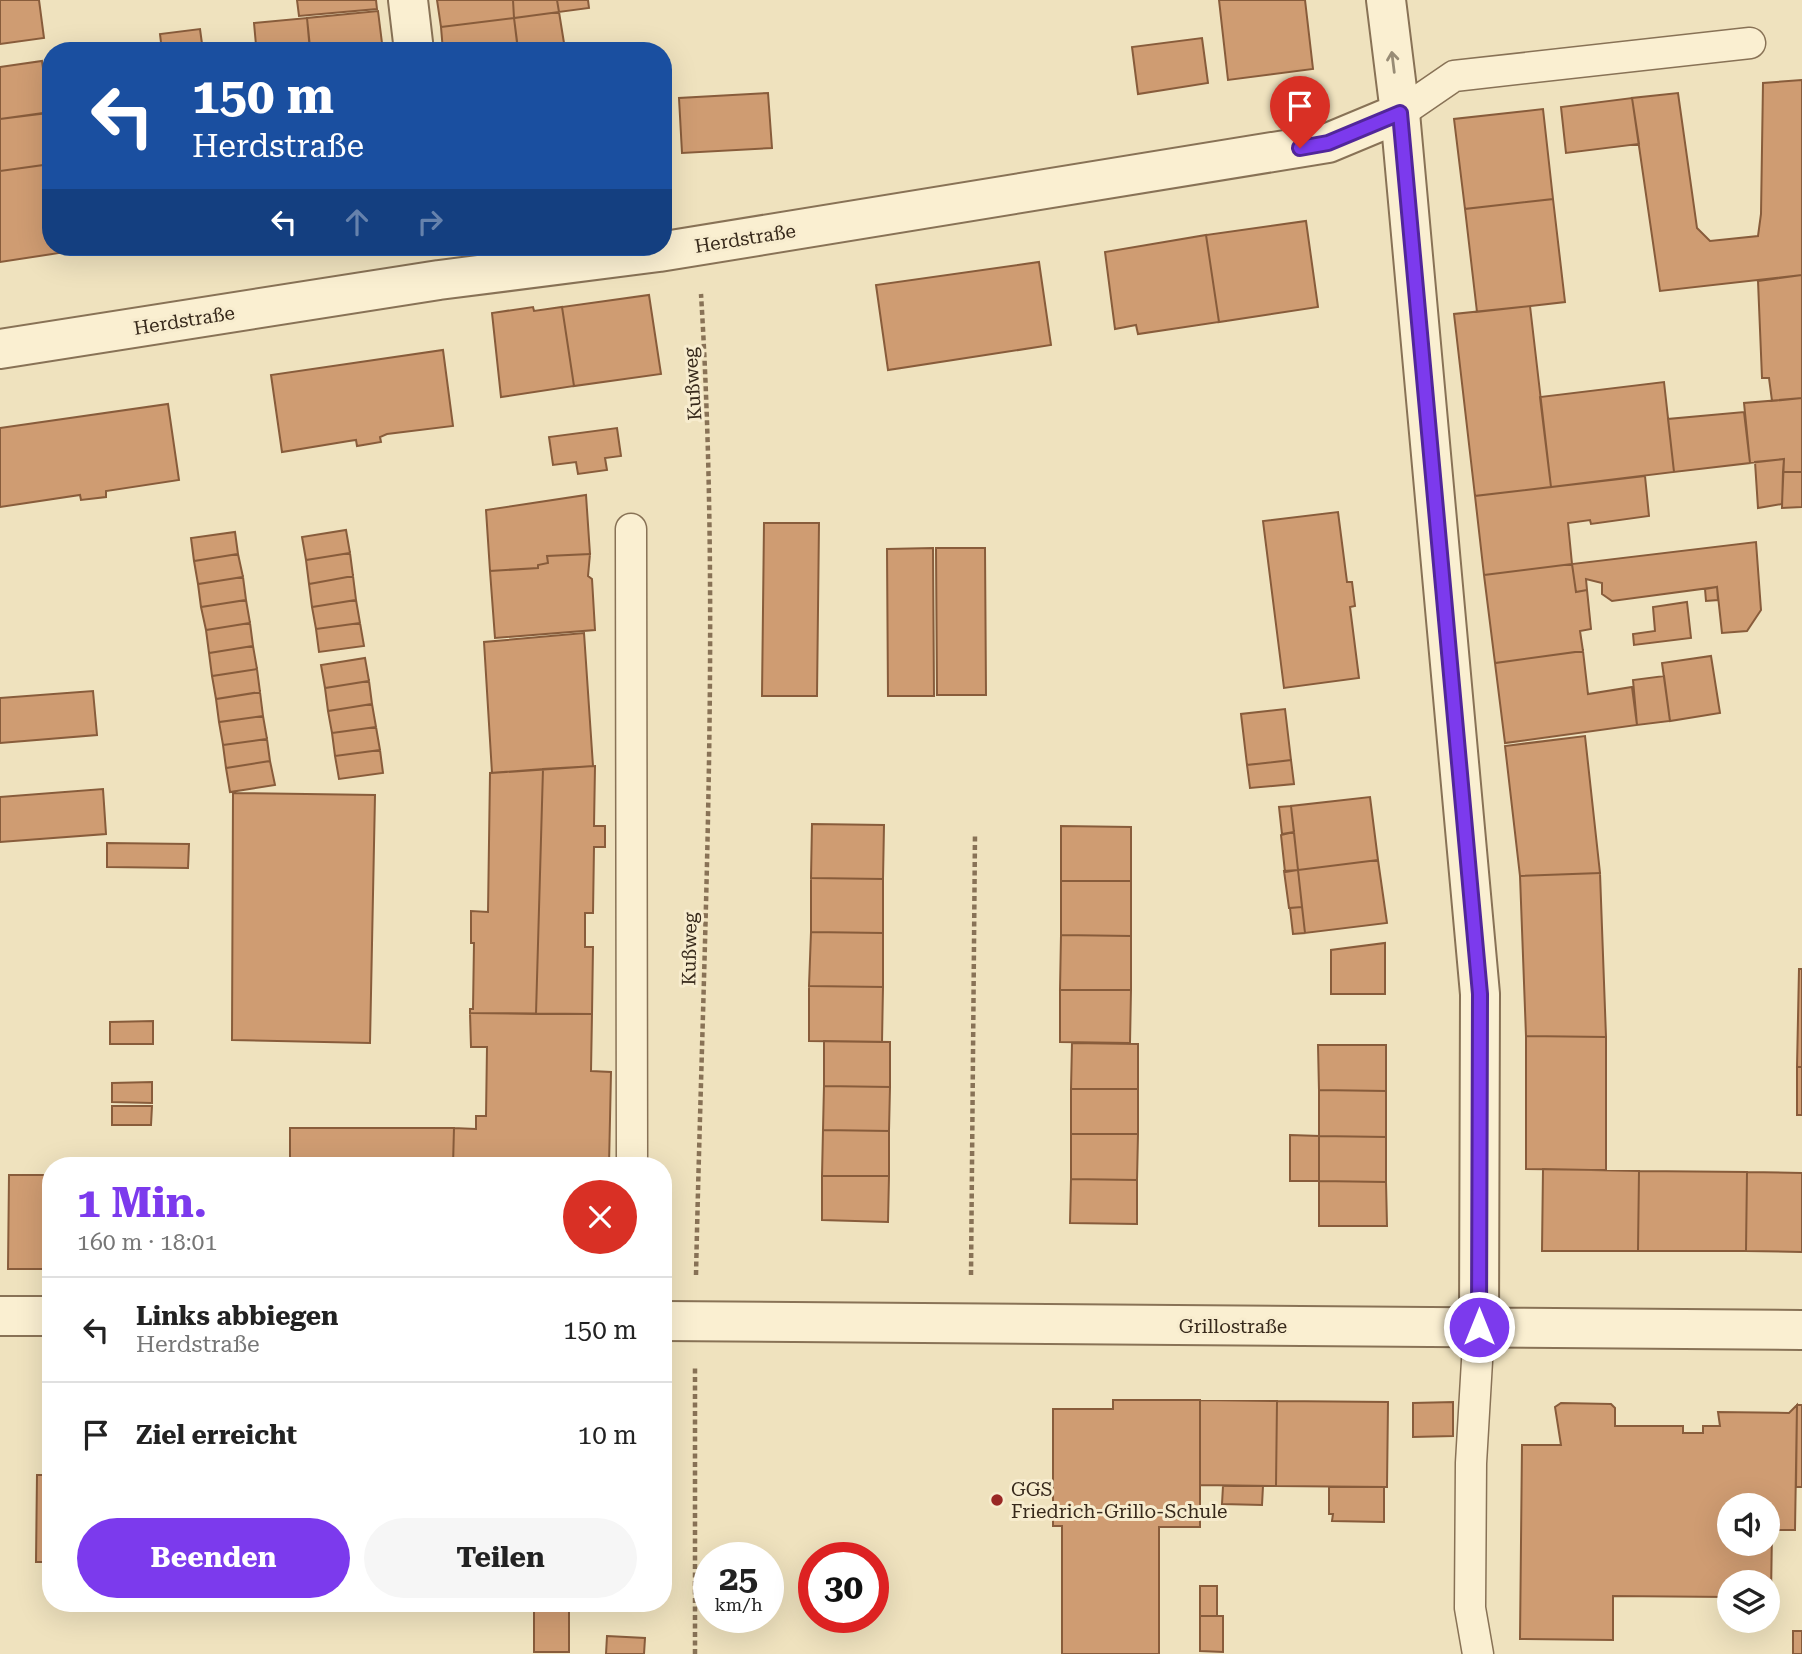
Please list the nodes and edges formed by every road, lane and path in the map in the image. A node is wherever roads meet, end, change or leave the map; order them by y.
1 (408, 0) edge
2 (1385, 0) edge
3 (413, 42) edge
4 (1750, 43) dead end
5 (1400, 113) junction
6 (698, 246) junction
7 (672, 248) edge
8 (545, 256) edge
9 (438, 263) edge
10 (0, 349) edge
11 (631, 529) dead end
12 (975, 834) dead end
13 (632, 1157) edge
14 (0, 1316) edge
15 (42, 1316) edge
16 (679, 1322) edge
17 (971, 1324) junction
18 (1479, 1327) junction
19 (1802, 1330) edge
20 (695, 1654) edge
21 (1478, 1654) edge

1 - 3 street
5 -> 2 street
4 - 5 lane
5 - 6 street, Herdstraße
5 - 18 street
6 - 7 street, Herdstraße
6 - 16 path, Kußweg
8 - 9 street, Herdstraße
9 - 10 street, Herdstraße
11 - 13 lane
12 - 17 path
14 - 15 street
16 - 17 street, Grillostraße
16 - 20 path, Kußweg
17 - 18 street, Grillostraße
18 - 19 street, Grillostraße
18 - 21 lane

